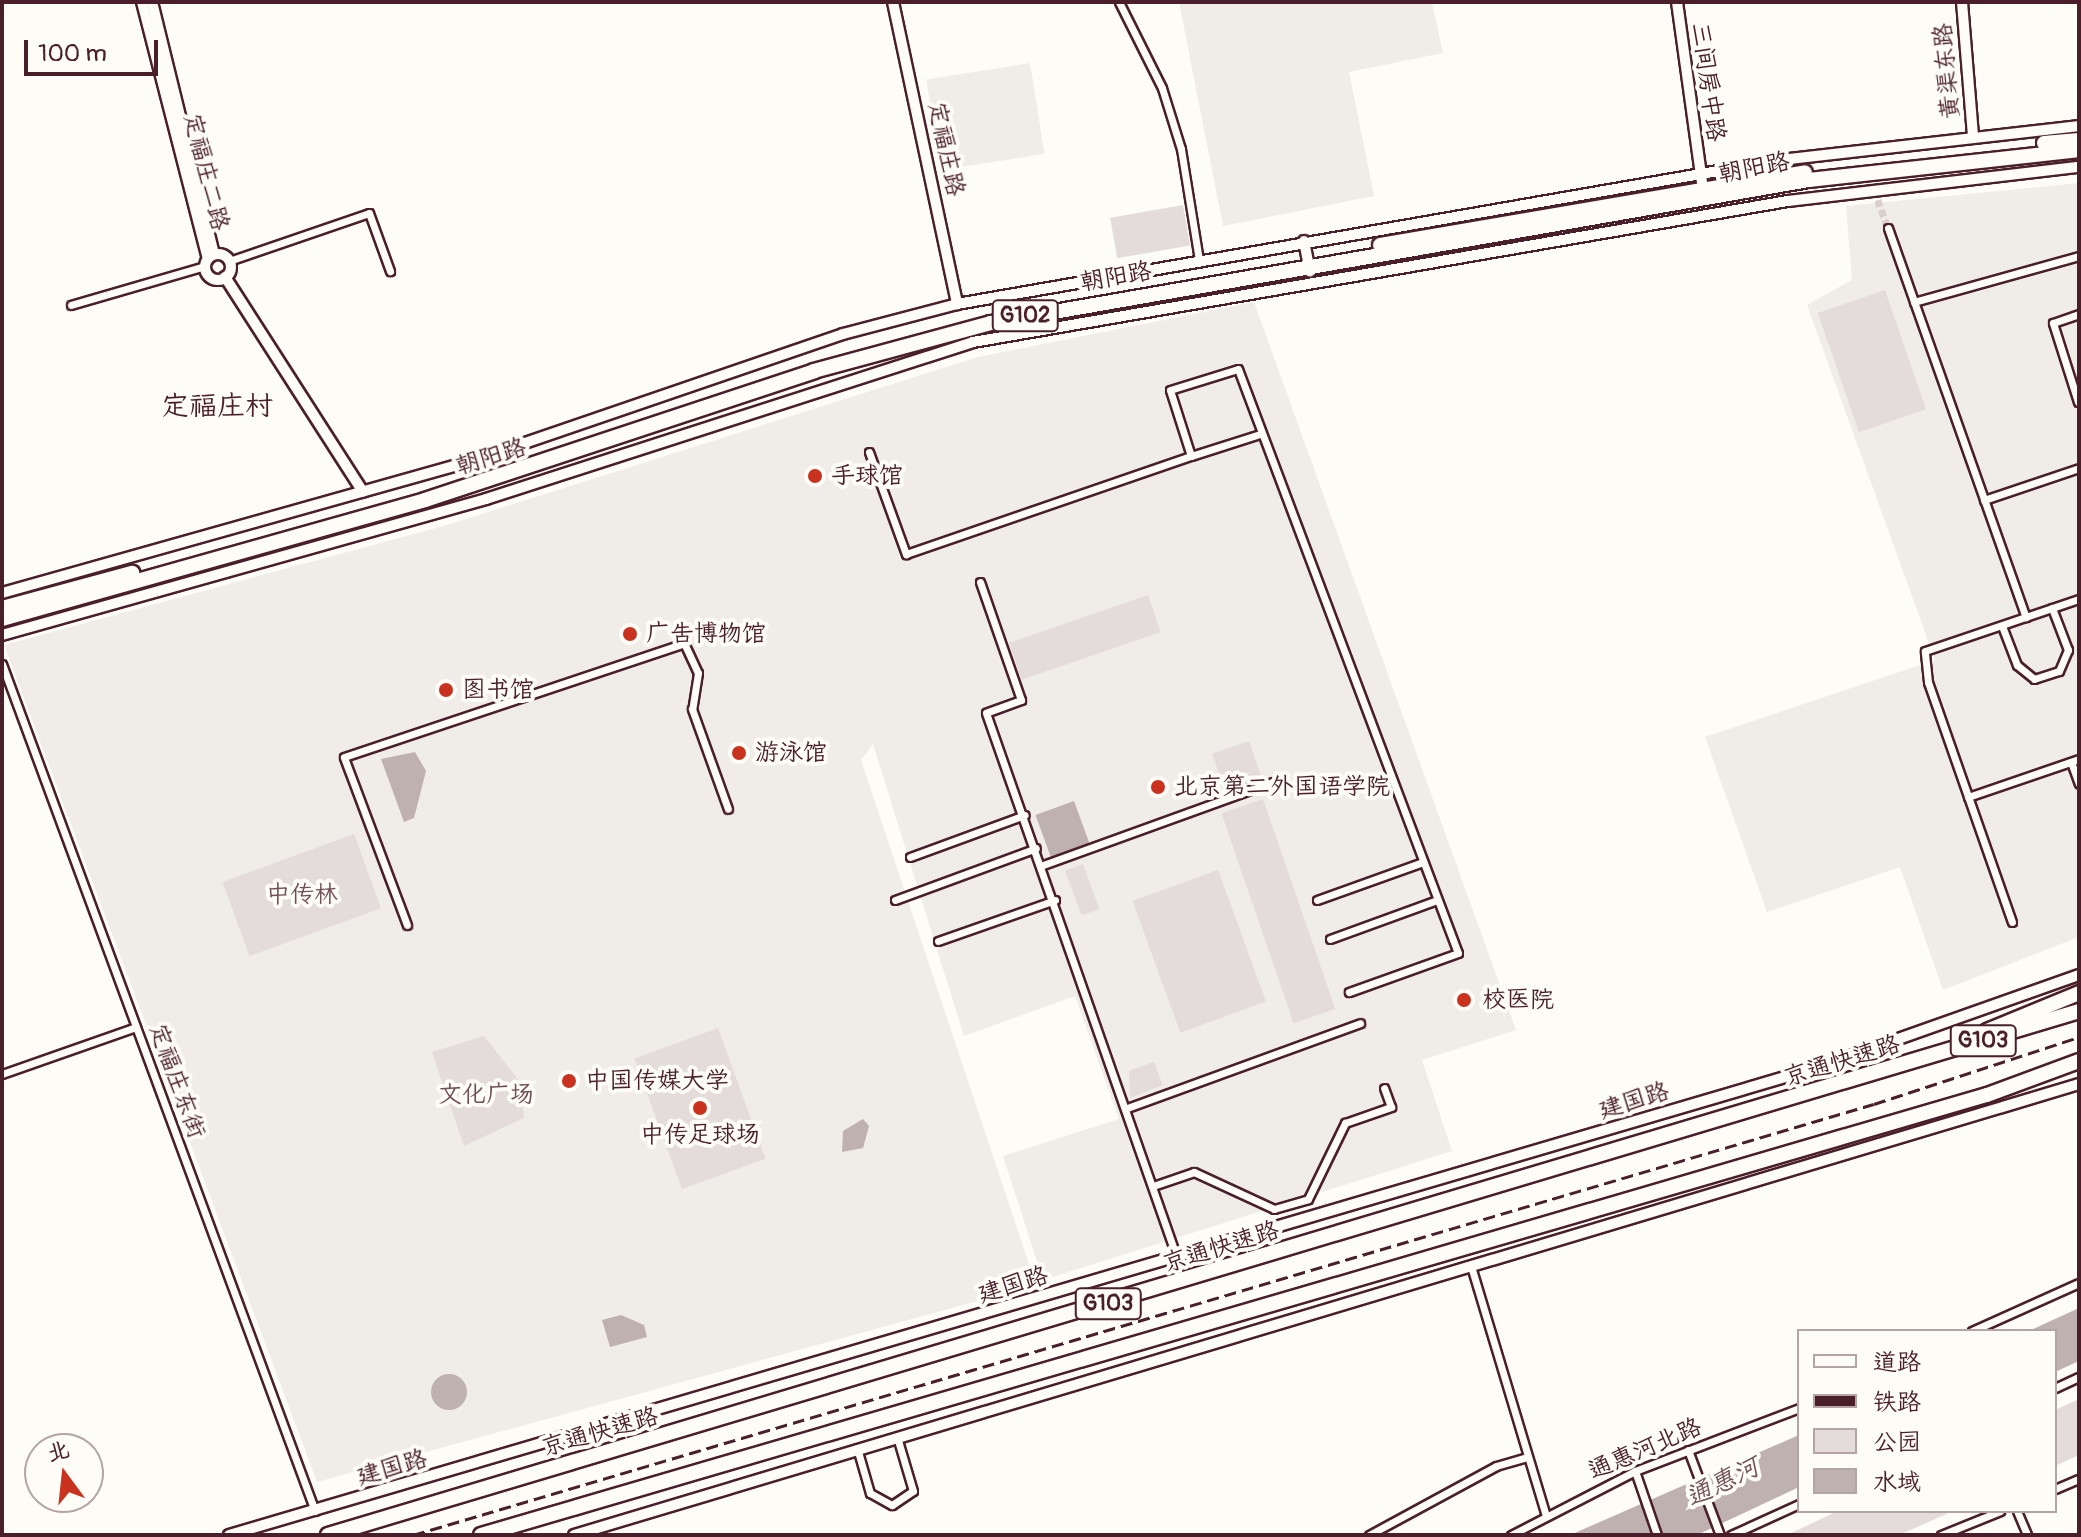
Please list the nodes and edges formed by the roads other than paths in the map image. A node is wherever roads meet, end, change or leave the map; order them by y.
1 (142, 2) edge
2 (152, 2) edge
3 (893, 2) edge
4 (1119, 2) edge
5 (1677, 2) edge
6 (1962, 2) edge
7 (2079, 126) edge
8 (1973, 136) junction
9 (2079, 140) edge
10 (2079, 150) edge
11 (2079, 167) edge
12 (1705, 195) junction
13 (1888, 228) tunnel mouth
14 (1304, 241) junction
15 (2079, 256) edge
16 (209, 260) junction
17 (1199, 260) junction
18 (229, 261) junction
19 (1310, 269) junction
20 (390, 271) dead end
21 (225, 277) junction
22 (1914, 302) junction
23 (957, 304) junction
24 (71, 305) dead end
25 (2079, 314) edge
26 (2079, 403) edge
27 (1260, 434) junction
28 (869, 452) dead end
29 (1191, 456) junction
30 (2079, 468) edge
31 (363, 492) junction
32 (1984, 500) junction
33 (980, 582) dead end
34 (2, 593) edge
35 (2079, 599) edge
36 (2, 608) edge
37 (2052, 608) junction
38 (2026, 617) junction
39 (2, 619) edge
40 (2002, 626) junction
41 (2, 635) edge
42 (2, 664) edge
43 (2075, 760) edge
44 (1272, 782) dead end
45 (2079, 784) edge
46 (1968, 797) junction
47 (728, 809) dead end
48 (1025, 815) junction
49 (1036, 848) junction
50 (910, 857) dead end
51 (1423, 862) junction
52 (1043, 865) junction
53 (895, 900) dead end
54 (1055, 900) junction
55 (1317, 900) dead end
56 (1437, 900) junction
57 (2012, 922) dead end
58 (407, 925) dead end
59 (1330, 939) dead end
60 (938, 941) dead end
61 (2079, 975) edge
62 (1349, 992) dead end
63 (2079, 993) edge
64 (2079, 1011) edge
65 (1360, 1023) dead end
66 (136, 1027) junction
67 (2079, 1061) edge
68 (2079, 1070) edge
69 (1887, 1071) junction
70 (2, 1074) edge
71 (2079, 1084) edge
72 (1384, 1088) dead end
73 (1987, 1095) junction
74 (1127, 1108) junction
75 (1153, 1186) junction
76 (1177, 1258) junction
77 (1471, 1266) junction
78 (2079, 1283) edge
79 (1976, 1329) edge
80 (2079, 1377) edge
81 (2057, 1387) edge
82 (1797, 1409) edge
83 (897, 1435) junction
84 (856, 1447) junction
85 (1688, 1450) junction
86 (1528, 1457) junction
87 (1635, 1471) junction
88 (2079, 1479) edge
89 (2057, 1488) edge
90 (1797, 1505) edge
91 (315, 1511) junction
92 (1995, 1513) edge
93 (2018, 1513) edge
94 (1546, 1516) junction
95 (229, 1535) edge
96 (328, 1535) edge
97 (481, 1535) edge
98 (574, 1535) edge
99 (1369, 1535) edge
100 (1511, 1535) edge
101 (1657, 1535) edge
102 (1720, 1535) edge
103 (1731, 1535) edge
104 (1941, 1535) edge
105 (2027, 1535) edge

1 - 16 street, 定福庄二路
2 - 16 street, 定福庄二路
3 - 23 street, 定福庄路
4 - 17 street
5 - 12 street, 三间房中路
6 - 8 street, 黄渠东路
7 - 8 street, 朝阳路
8 - 12 street, 朝阳路
9 - 12 highway, 朝阳路 / G102
10 - 12 highway, 朝阳路 / G102
11 - 12 street, 朝阳路
12 - 14 street, 朝阳路
12 - 19 highway, 朝阳路 / G102
13 - 22 street
14 - 17 street, 朝阳路
14 - 19 street
15 - 22 street
16 - 18 street, 定福庄二路
16 - 21 street, 定福庄二路
16 - 24 street
17 - 23 street, 朝阳路
18 - 20 street
18 - 21 street, 定福庄二路
19 - 36 highway, 朝阳路 / G102
19 - 39 highway, 朝阳路 / G102
19 - 41 street, 朝阳路
21 - 31 street, 定福庄二路
22 - 32 street
23 - 31 street, 朝阳路
25 - 26 street
27 - 29 street
27 - 29 street
27 - 51 street
28 - 29 street
30 - 32 street
31 - 34 street, 朝阳路
32 - 38 street
33 - 48 street
35 - 37 street
37 - 38 street
37 - 40 street
38 - 40 street
40 - 46 street
42 - 66 street, 定福庄东街
43 - 45 street
43 - 46 street
44 - 52 street
46 - 57 street
47 - 58 street
48 - 49 street
48 - 50 street
49 - 52 street
49 - 53 street
51 - 55 street
51 - 56 street
52 - 54 street
54 - 60 street
54 - 74 street
56 - 59 street
56 - 62 street
61 - 76 street, 建国路
63 - 69 highway
64 - 69 highway, 京通快速路 / G103
65 - 74 street
66 - 70 street
66 - 91 street, 定福庄东街
67 - 73 highway, G103
68 - 73 highway
69 - 96 highway, 京通快速路 / G103
71 - 77 street
72 - 75 street
73 - 97 highway, G103
74 - 75 street
75 - 76 street
76 - 91 street, 建国路
77 - 83 street
77 - 86 street
78 - 79 street
80 - 81 street
82 - 85 street, 通惠河北路
83 - 84 street
83 - 84 street
84 - 98 street
85 - 87 street, 通惠河北路
85 - 102 street
86 - 94 street
86 - 99 street
87 - 94 street, 通惠河北路
87 - 101 street
88 - 89 street
90 - 103 street
91 - 95 street, 建国路
92 - 104 street
93 - 105 street
94 - 100 street, 通惠河北路

